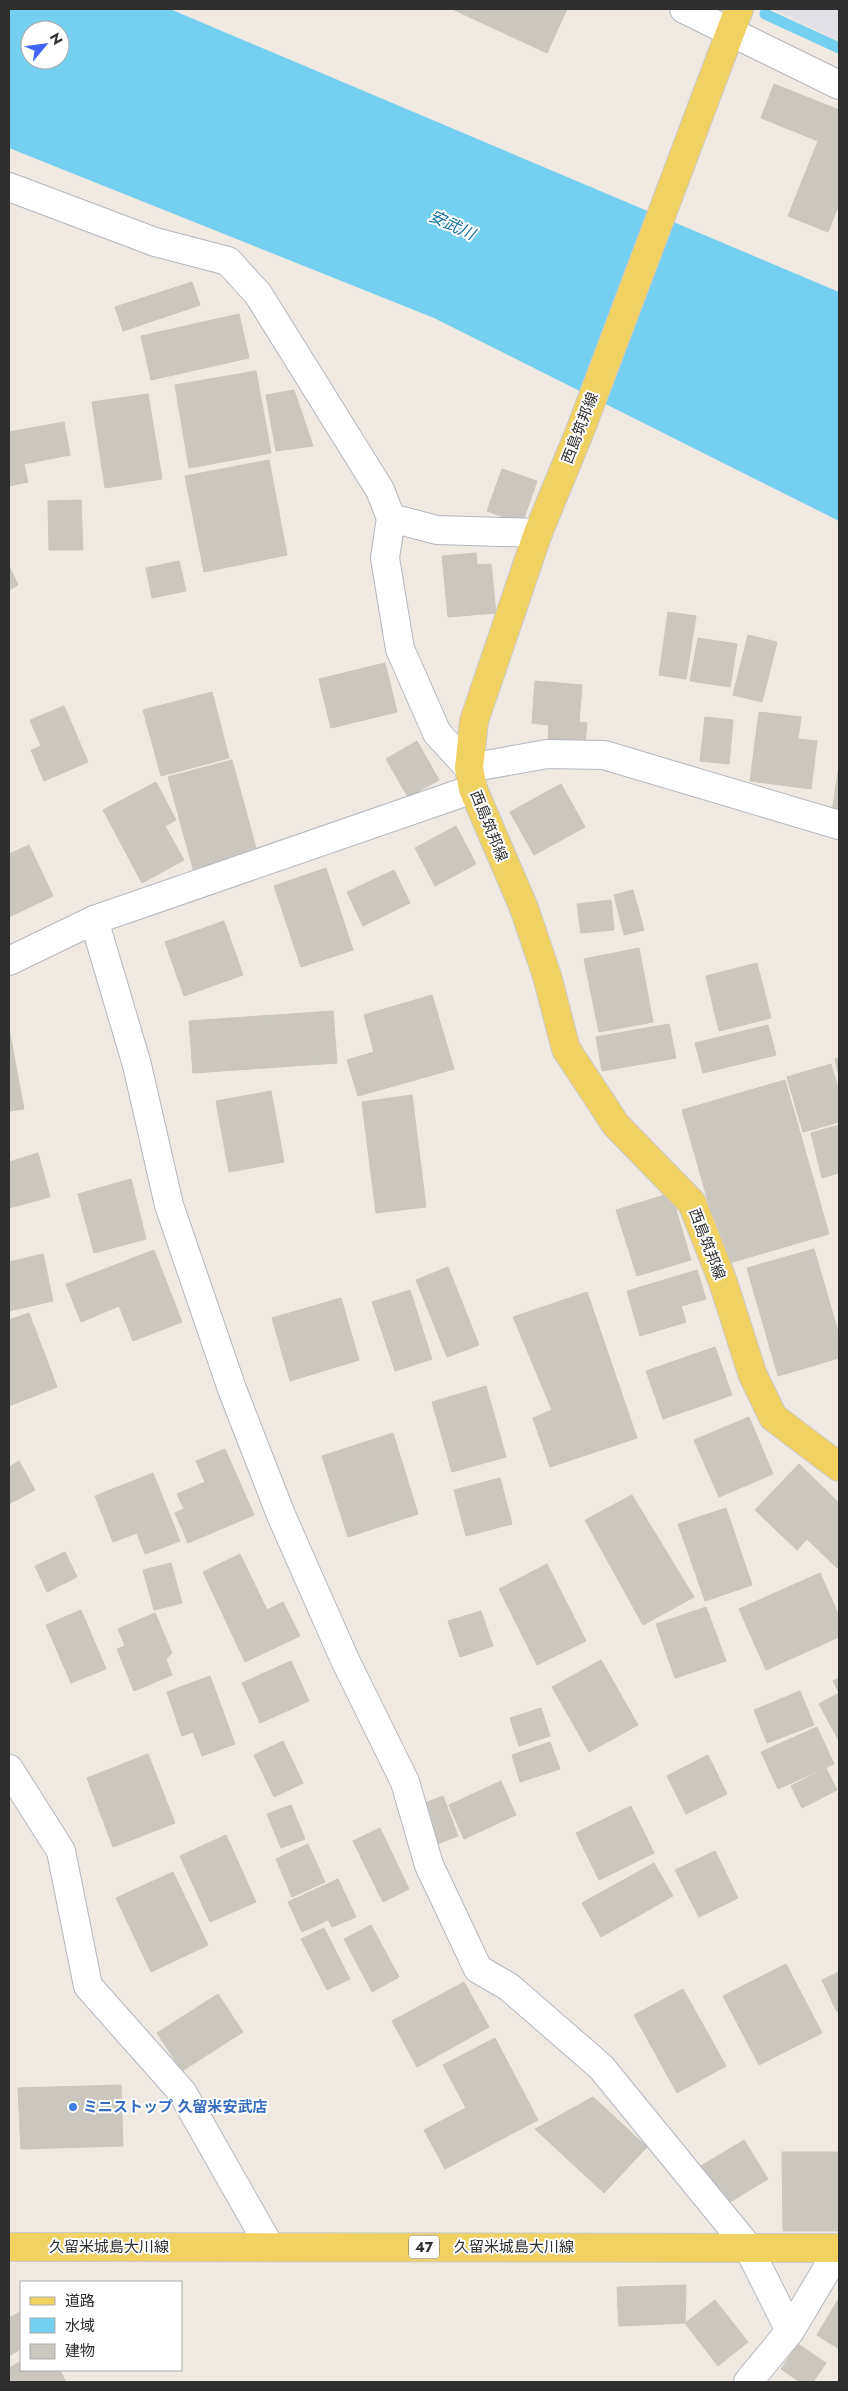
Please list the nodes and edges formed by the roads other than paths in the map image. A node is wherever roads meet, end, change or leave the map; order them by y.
1 (684, 9) edge
2 (735, 20) edge
3 (839, 85) edge
4 (9, 187) edge
5 (391, 518) junction
6 (538, 533) junction
7 (471, 778) junction
8 (839, 825) edge
9 (94, 920) junction
10 (9, 961) edge
11 (839, 1467) edge
12 (9, 1769) edge
13 (9, 2246) edge
14 (270, 2247) junction
15 (748, 2248) junction
16 (839, 2248) edge
17 (790, 2331) junction
18 (748, 2382) edge

1 - 2 street
2 - 3 street
2 - 6 main road, 西島筑邦線
4 - 5 street
5 - 6 street
5 - 7 street
6 - 7 main road, 西島筑邦線
7 - 8 street
7 - 9 street
7 - 11 main road, 西島筑邦線
9 - 10 street
9 - 15 street
12 - 14 street
13 - 14 main road, 久留米城島大川線 / 47
14 - 15 main road, 久留米城島大川線 / 47
15 - 16 main road, 久留米城島大川線 / 47
15 - 17 street
16 - 17 street
17 - 18 street

